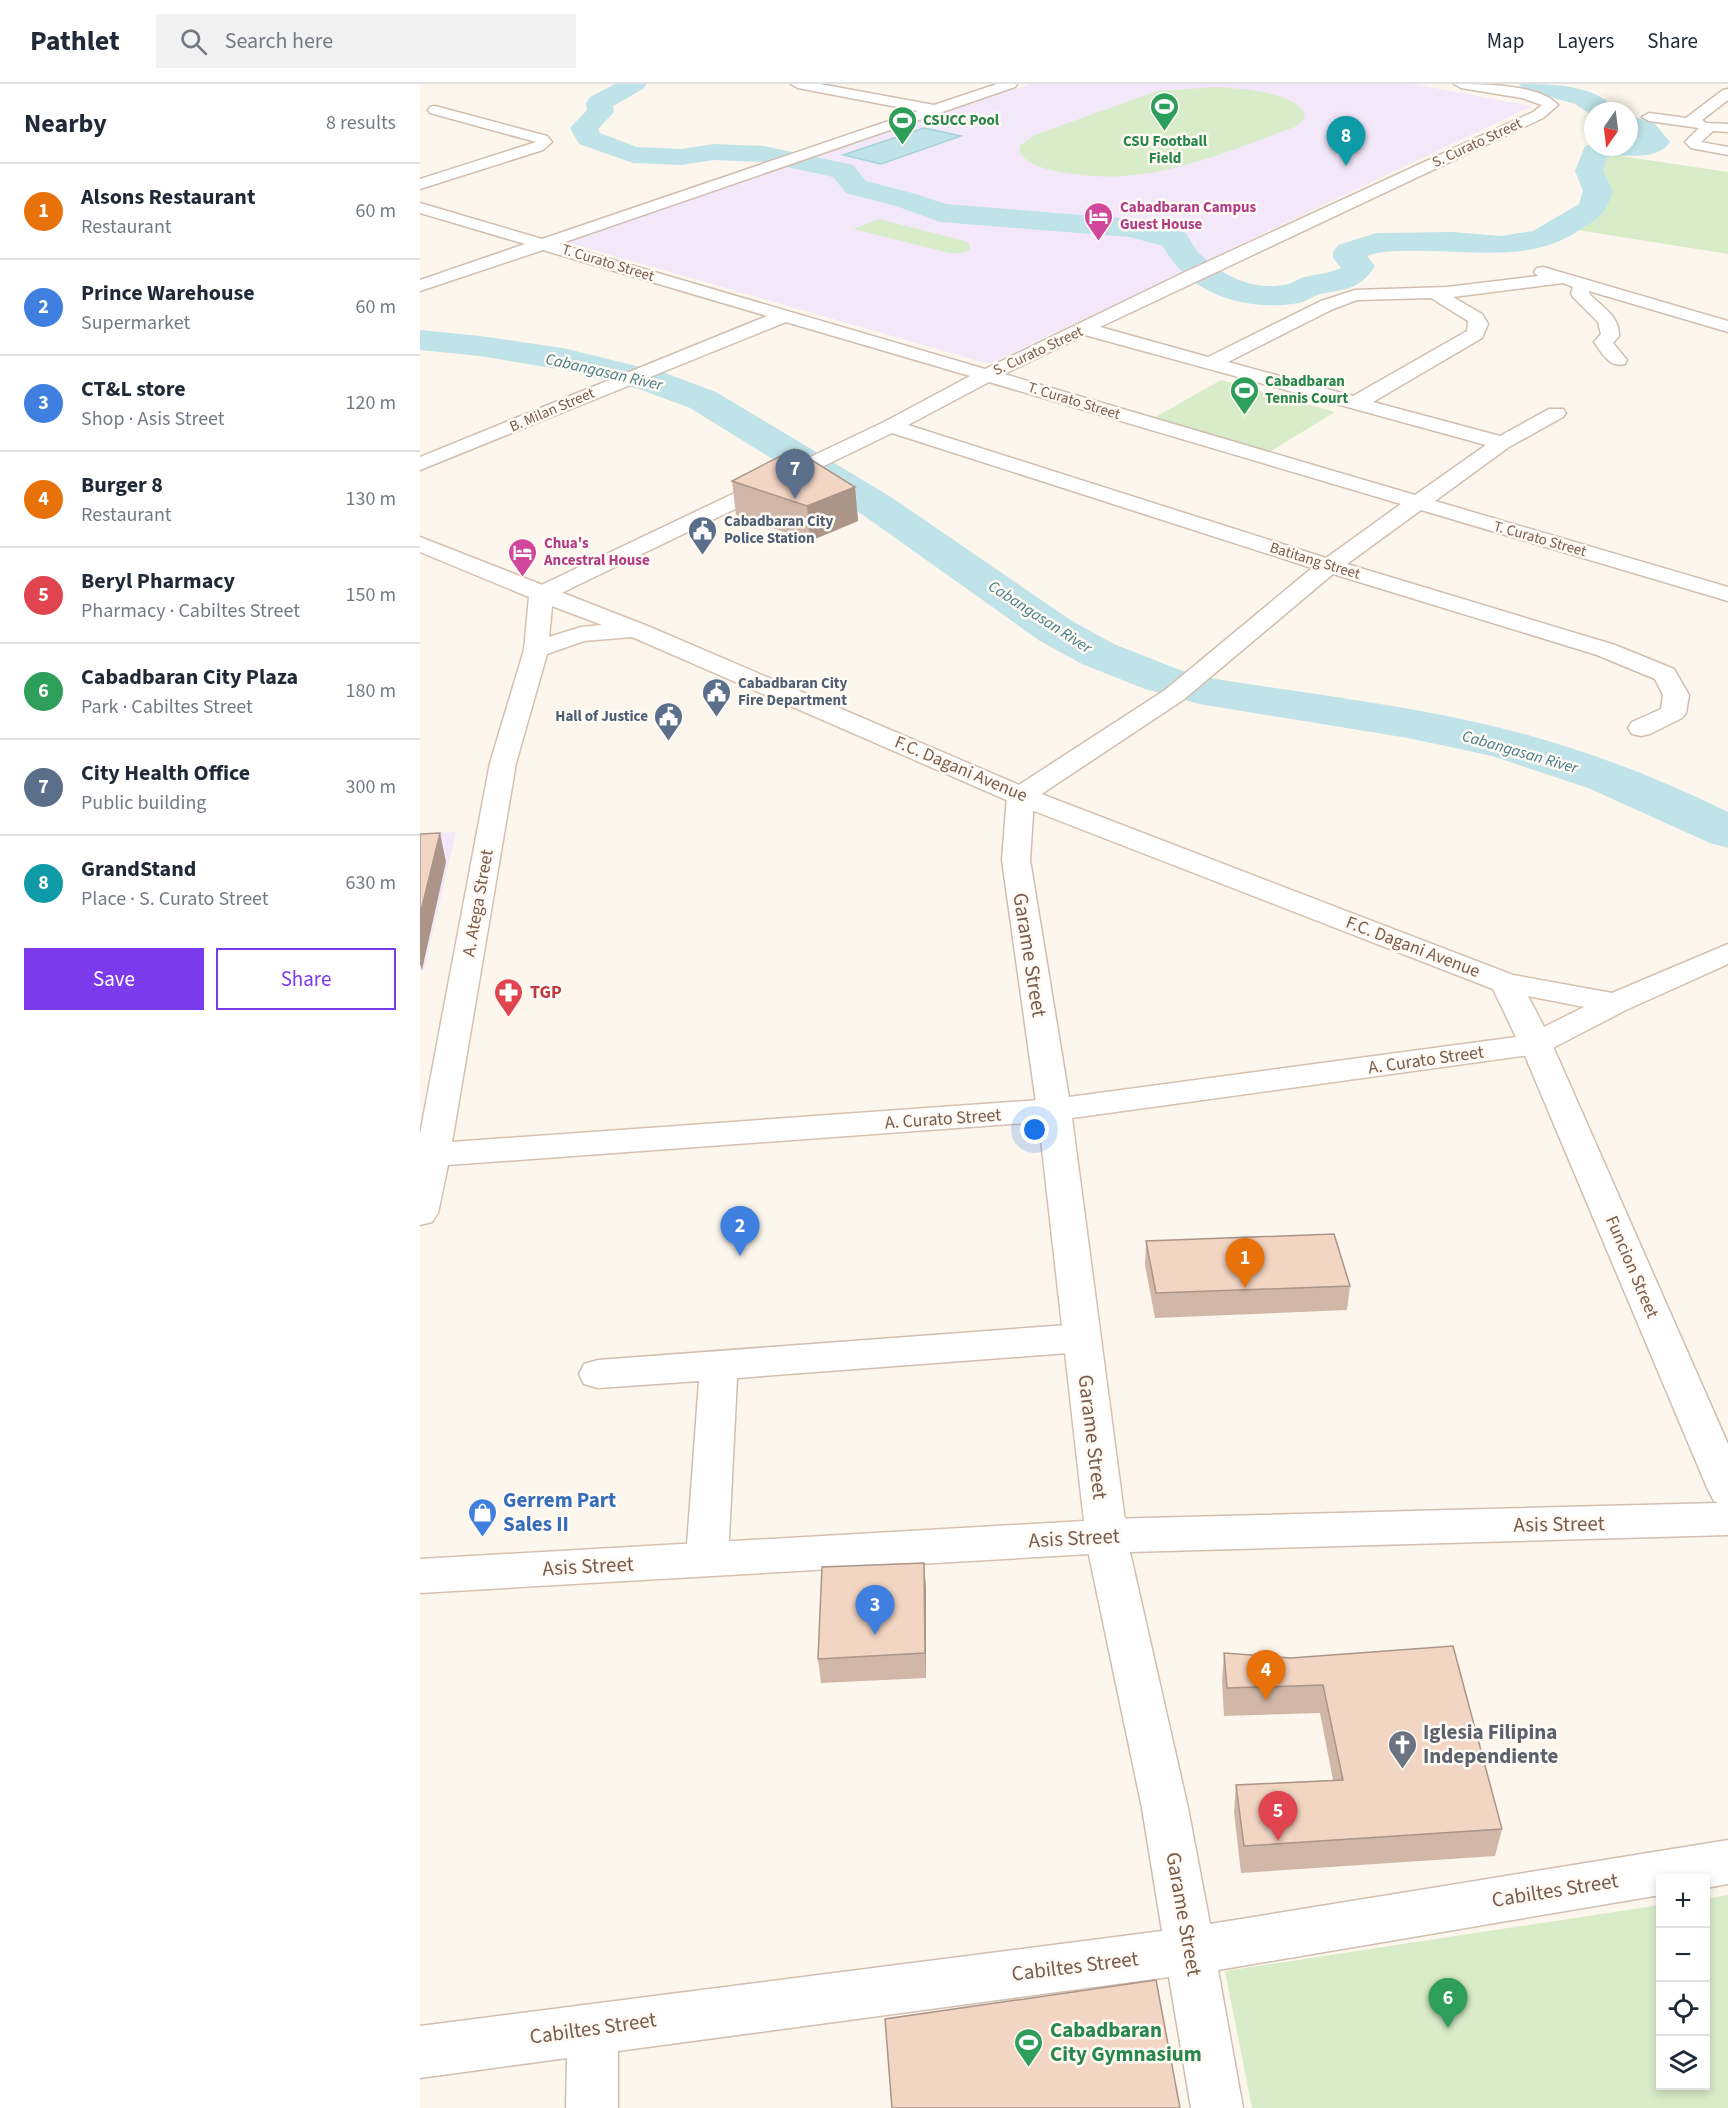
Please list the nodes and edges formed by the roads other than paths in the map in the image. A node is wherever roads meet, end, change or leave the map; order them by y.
1 (798, 84) edge
2 (1010, 84) edge
3 (1461, 84) edge
4 (1728, 93) edge
5 (435, 110) dead end
6 (934, 110) junction
7 (1648, 117) dead end
8 (1689, 123) junction
9 (1710, 126) junction
10 (1728, 128) edge
11 (1728, 151) edge
12 (420, 183) edge
13 (420, 208) edge
14 (543, 243) junction
15 (1526, 266) dead end
16 (1564, 278) junction
17 (1583, 284) junction
18 (420, 286) edge
19 (1435, 292) junction
20 (784, 316) junction
21 (1728, 327) edge
22 (1085, 329) junction
23 (1618, 360) dead end
24 (1209, 364) junction
25 (987, 375) junction
26 (1356, 403) junction
27 (1556, 413) dead end
28 (891, 426) junction
29 (1502, 443) junction
30 (420, 464) edge
31 (1417, 503) junction
32 (420, 544) edge
33 (1329, 566) junction
34 (541, 594) junction
35 (1728, 594) edge
36 (641, 632) junction
37 (536, 650) junction
38 (1641, 728) dead end
39 (1021, 796) junction
40 (1728, 953) edge
41 (1506, 983) junction
42 (1615, 1003) junction
43 (1536, 1044) junction
44 (1054, 1110) junction
45 (426, 1156) edge
46 (420, 1213) edge
47 (1081, 1338) junction
48 (719, 1365) junction
49 (598, 1374) dead end
50 (1728, 1490) edge
51 (1728, 1519) edge
52 (1106, 1536) junction
53 (706, 1559) junction
54 (420, 1576) edge
55 (1728, 1862) edge
56 (1190, 1951) junction
57 (593, 2028) junction
58 (420, 2052) edge
59 (592, 2108) edge
60 (1217, 2108) edge

1 - 6 street
2 - 6 street
3 - 22 street, S. Curato Street
4 - 8 street
5 - 12 street
6 - 14 street
7 - 8 street
8 - 9 street
9 - 10 street
9 - 11 street
13 - 14 street, T. Curato Street
14 - 18 street
14 - 20 street, T. Curato Street
15 - 16 street
16 - 17 street
16 - 19 street
17 - 21 street
17 - 23 street
19 - 24 street
19 - 26 street
20 - 25 street, T. Curato Street
20 - 30 street, B. Milan Street
22 - 24 street
22 - 25 street, S. Curato Street
24 - 26 street
25 - 28 street, S. Curato Street
25 - 31 street, T. Curato Street
26 - 29 street
27 - 29 street
28 - 33 street, Batitang Street
28 - 34 street, S. Curato Street
29 - 31 street
31 - 33 street
31 - 35 street, T. Curato Street
32 - 34 street, F.C. Dagani Avenue
33 - 38 street, Batitang Street
33 - 39 street
34 - 36 street, F.C. Dagani Avenue
34 - 37 street, A. Atega Street
36 - 37 street
36 - 39 street, F.C. Dagani Avenue
37 - 45 street, A. Atega Street
39 - 41 street, F.C. Dagani Avenue
39 - 44 street, Garame Street
40 - 42 street, A. Curato Street
41 - 42 street, F.C. Dagani Avenue
41 - 43 street, Funcion Street
42 - 43 street, A. Curato Street
43 - 44 street, A. Curato Street
43 - 50 street, Funcion Street
44 - 45 street, A. Curato Street
44 - 47 street, Garame Street
45 - 46 street, A. Atega Street
47 - 48 street
47 - 52 street, Garame Street
48 - 49 street
48 - 53 street
51 - 52 street, Asis Street
52 - 53 street, Asis Street
52 - 56 street, Garame Street
53 - 54 street, Asis Street
55 - 56 street, Cabiltes Street
56 - 57 street, Cabiltes Street
56 - 60 street, Garame Street
57 - 58 street, Cabiltes Street
57 - 59 street

